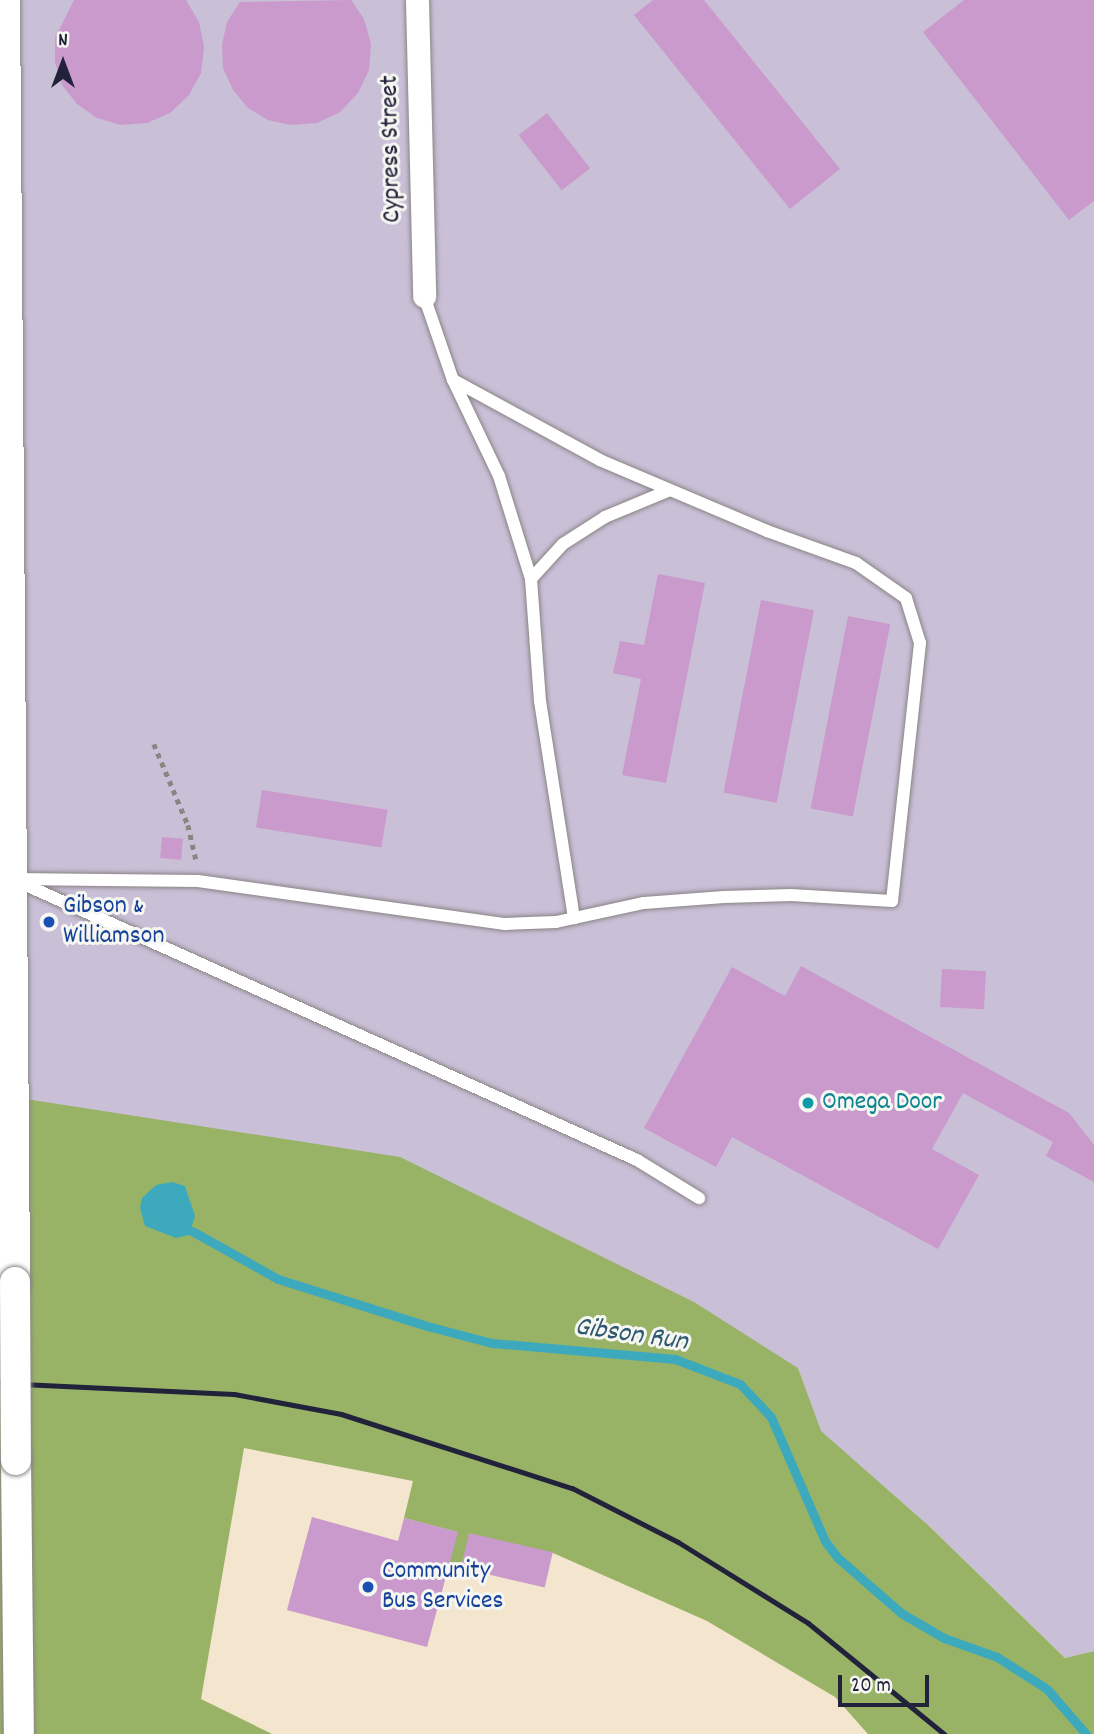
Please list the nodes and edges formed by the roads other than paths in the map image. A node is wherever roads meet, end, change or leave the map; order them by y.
1 (5, 0) edge
2 (417, 0) edge
3 (3, 156) edge
4 (424, 296) joint
5 (453, 380) junction
6 (670, 490) junction
7 (531, 579) junction
8 (6, 879) edge
9 (574, 918) junction
10 (699, 1198) dead end
11 (19, 1734) edge

1 - 3 street
2 - 4 street, Cypress Street
3 - 8 street
4 - 5 lane
5 - 6 lane
5 - 7 lane
6 - 7 lane
6 - 9 lane
7 - 9 lane
8 - 9 lane
8 - 10 lane
8 - 11 street, bridge

